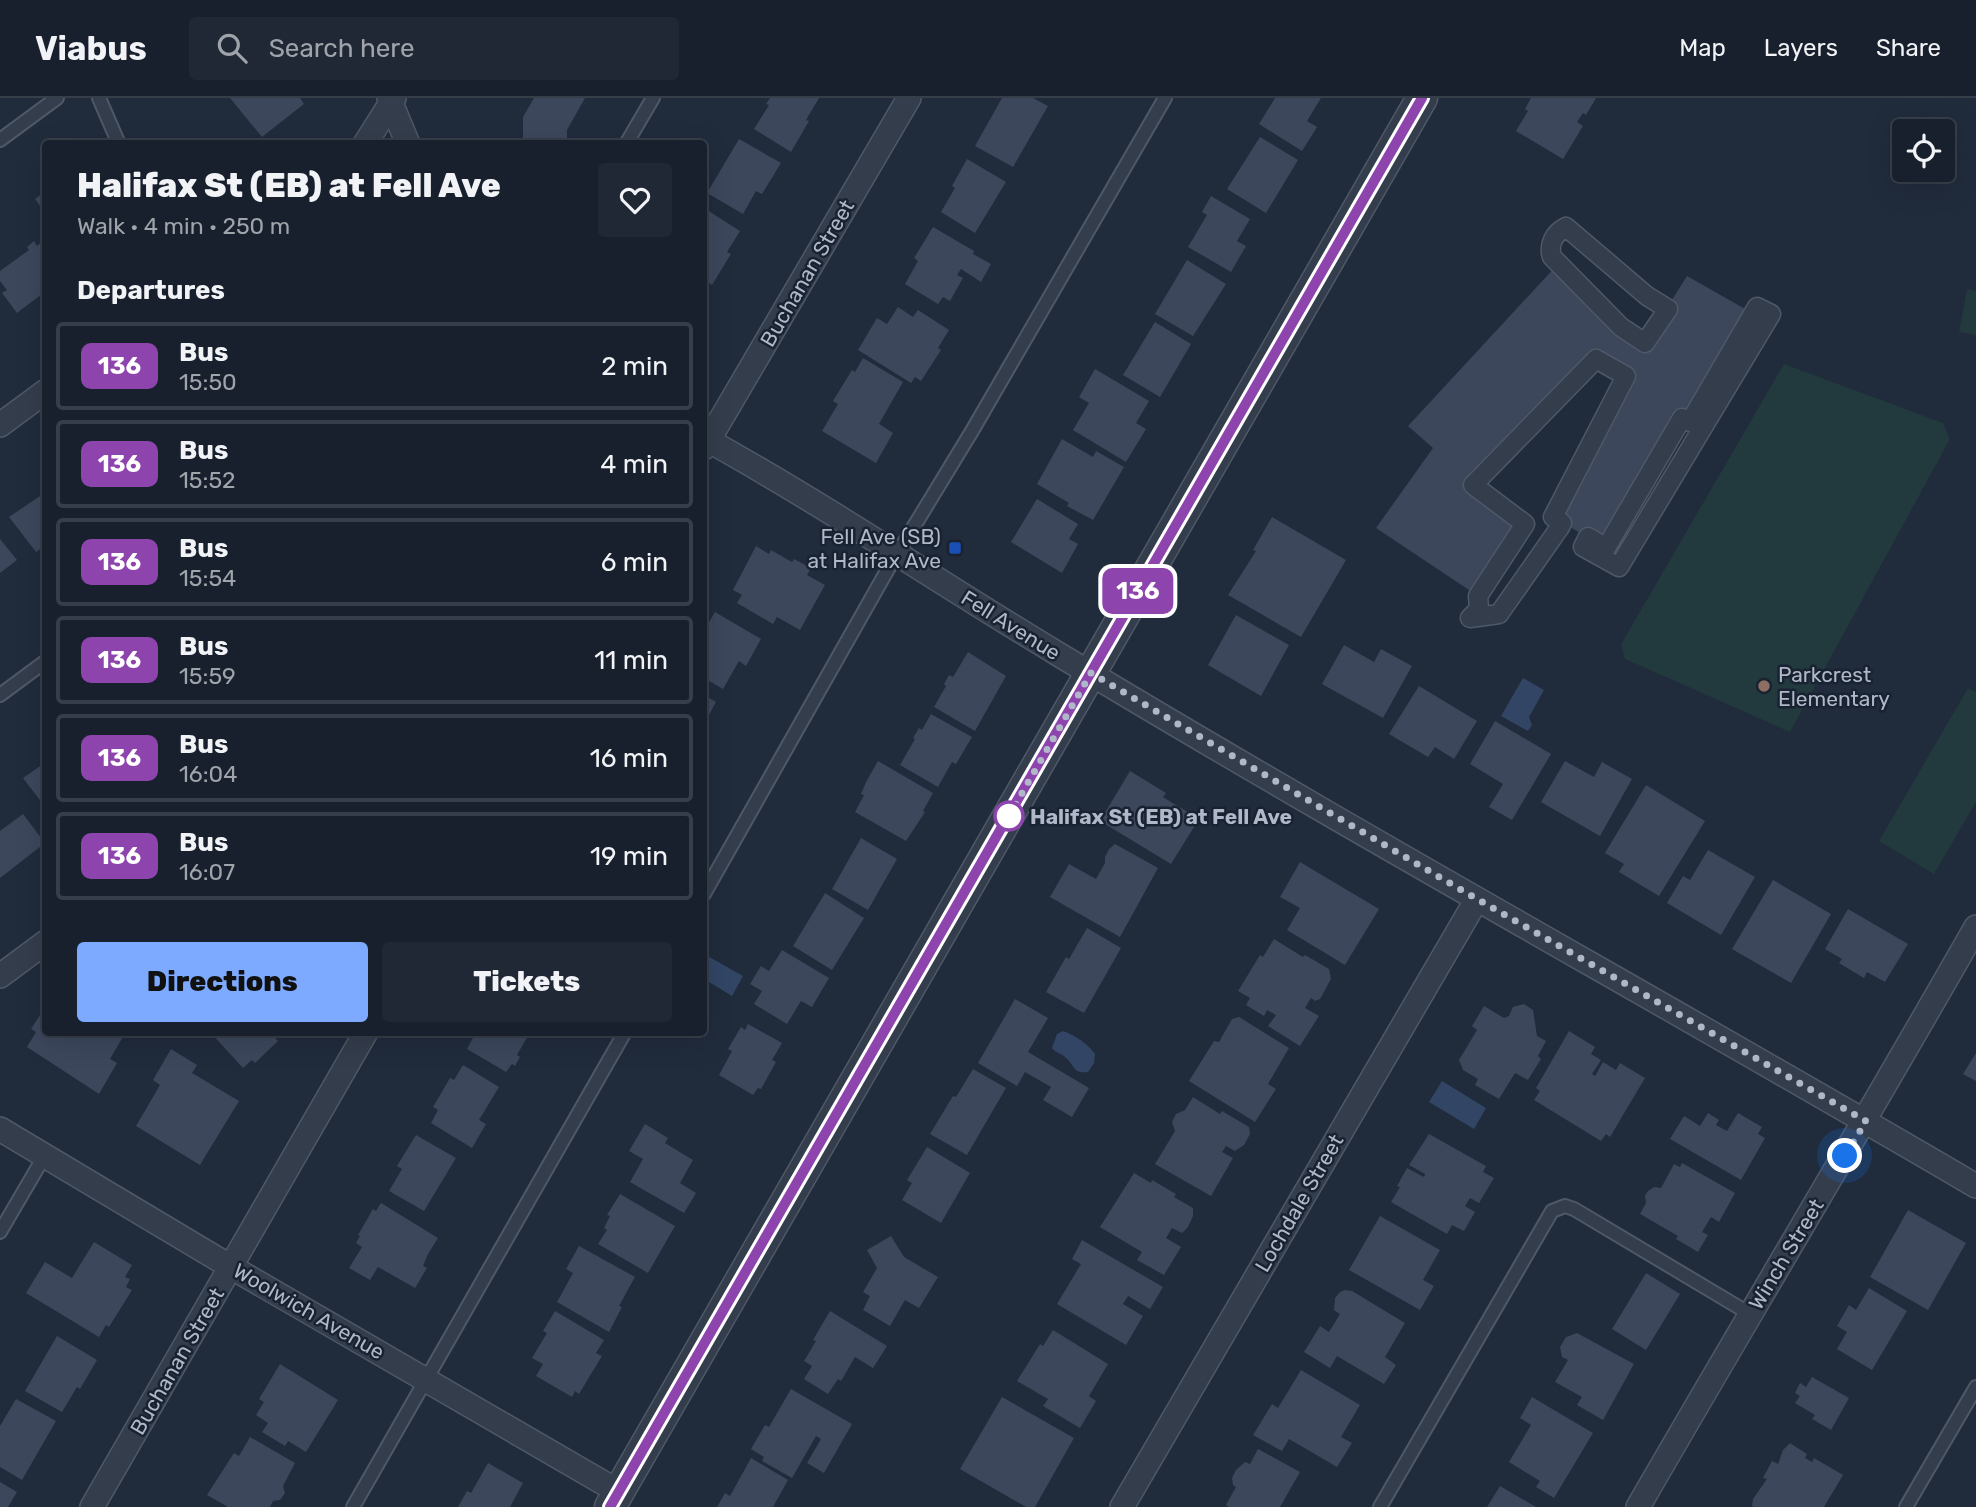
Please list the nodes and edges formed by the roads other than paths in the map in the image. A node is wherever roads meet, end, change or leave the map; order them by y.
1 (57, 98) edge
2 (99, 98) edge
3 (653, 98) edge
4 (909, 98) edge
5 (1165, 98) edge
6 (1422, 98) edge
7 (391, 100) edge
8 (0, 140) edge
9 (118, 140) edge
10 (367, 140) edge
11 (406, 140) edge
12 (628, 140) edge
13 (1558, 264) joint
14 (1754, 314) joint
15 (42, 394) edge
16 (0, 425) edge
17 (707, 439) edge
18 (707, 443) edge
19 (1562, 523) joint
20 (898, 554) junction
21 (42, 664) edge
22 (1091, 673) junction
23 (0, 695) edge
24 (707, 889) edge
25 (1477, 899) junction
26 (1976, 928) edge
27 (42, 945) edge
28 (0, 976) edge
29 (364, 1036) edge
30 (623, 1036) edge
31 (1866, 1121) junction
32 (0, 1129) edge
33 (45, 1155) junction
34 (1976, 1186) edge
35 (0, 1232) edge
36 (231, 1267) junction
37 (1750, 1314) junction
38 (428, 1379) junction
39 (1976, 1387) edge
40 (614, 1499) edge
41 (92, 1507) edge
42 (353, 1507) edge
43 (1122, 1507) edge
44 (1380, 1507) edge
45 (1638, 1507) edge
46 (1906, 1507) edge

1 - 8 lane
2 - 9 lane
3 - 12 lane
4 - 17 street, Buchanan Street
5 - 20 lane
6 - 22 street
7 - 10 street
7 - 11 street
13 - 13 street
14 - 14 street
15 - 16 street
18 - 20 street, Fell Avenue
19 - 19 street
20 - 22 street, Fell Avenue
20 - 24 lane
21 - 23 lane
22 - 25 street, Fell Avenue
22 - 40 street
25 - 31 street, Fell Avenue
25 - 43 street, Lochdale Street
26 - 31 street, Winch Street
27 - 28 street
29 - 36 street, Buchanan Street
30 - 38 lane
31 - 34 street, Fell Avenue
31 - 37 street, Winch Street
32 - 33 street, Woolwich Avenue
33 - 35 lane
33 - 36 street, Woolwich Avenue
36 - 38 street, Woolwich Avenue
36 - 41 street, Buchanan Street
37 - 44 lane
37 - 45 street, Winch Street
38 - 40 street, Woolwich Avenue
38 - 42 lane
39 - 46 lane

